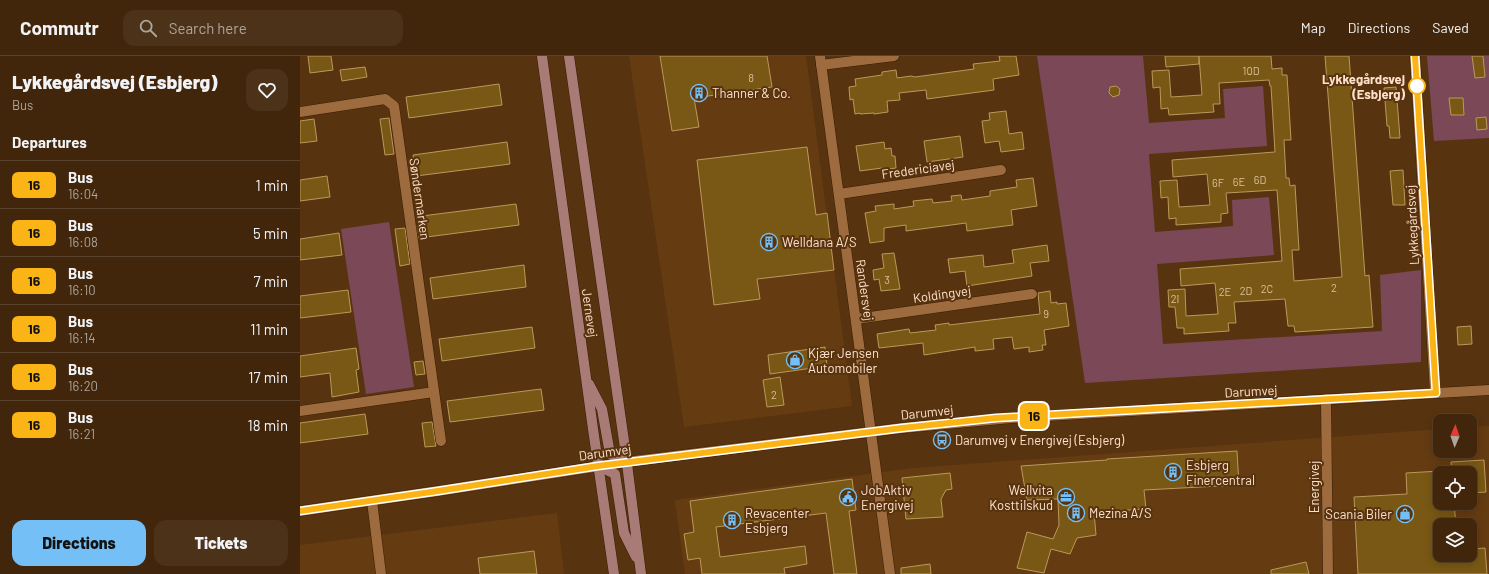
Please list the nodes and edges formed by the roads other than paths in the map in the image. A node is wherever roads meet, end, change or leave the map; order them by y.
1 (542, 56) edge
2 (569, 56) edge
3 (894, 56) edge
4 (1415, 56) edge
5 (821, 61) edge
6 (300, 112) edge
7 (1001, 170) dead end
8 (839, 194) junction
9 (1032, 294) dead end
10 (856, 319) junction
11 (586, 377) junction
12 (1489, 390) edge
13 (434, 392) junction
14 (1436, 393) junction
15 (1326, 399) junction
16 (300, 411) edge
17 (872, 432) junction
18 (441, 441) dead end
19 (626, 462) junction
20 (598, 466) junction
21 (372, 501) junction
22 (300, 511) edge
23 (639, 562) junction
24 (381, 574) edge
25 (614, 574) edge
26 (641, 574) edge
27 (890, 574) edge
28 (1328, 574) edge

1 - 11 main road, Jernevej
2 - 19 main road, Jernevej
3 - 5 street
4 - 14 street, Lykkegårdsvej
5 - 8 street, Randersvej
6 - 13 street, Søndermarken
7 - 8 street, Fredericiavej
8 - 10 street, Randersvej
9 - 10 street, Koldingvej
10 - 17 street, Randersvej
11 - 19 main road
11 - 20 main road, Jernevej
12 - 14 street, Darumvej
13 - 16 street
13 - 18 street, Søndermarken
14 - 15 street, Darumvej
15 - 17 street, Darumvej
15 - 28 street, Energivej
17 - 19 street, Darumvej
17 - 27 street
19 - 20 street, Darumvej
19 - 23 main road, Jernevej
20 - 21 street, Darumvej
20 - 23 main road
20 - 25 main road, Jernevej
21 - 22 street, Darumvej
21 - 24 street
23 - 26 main road, Jernevej

